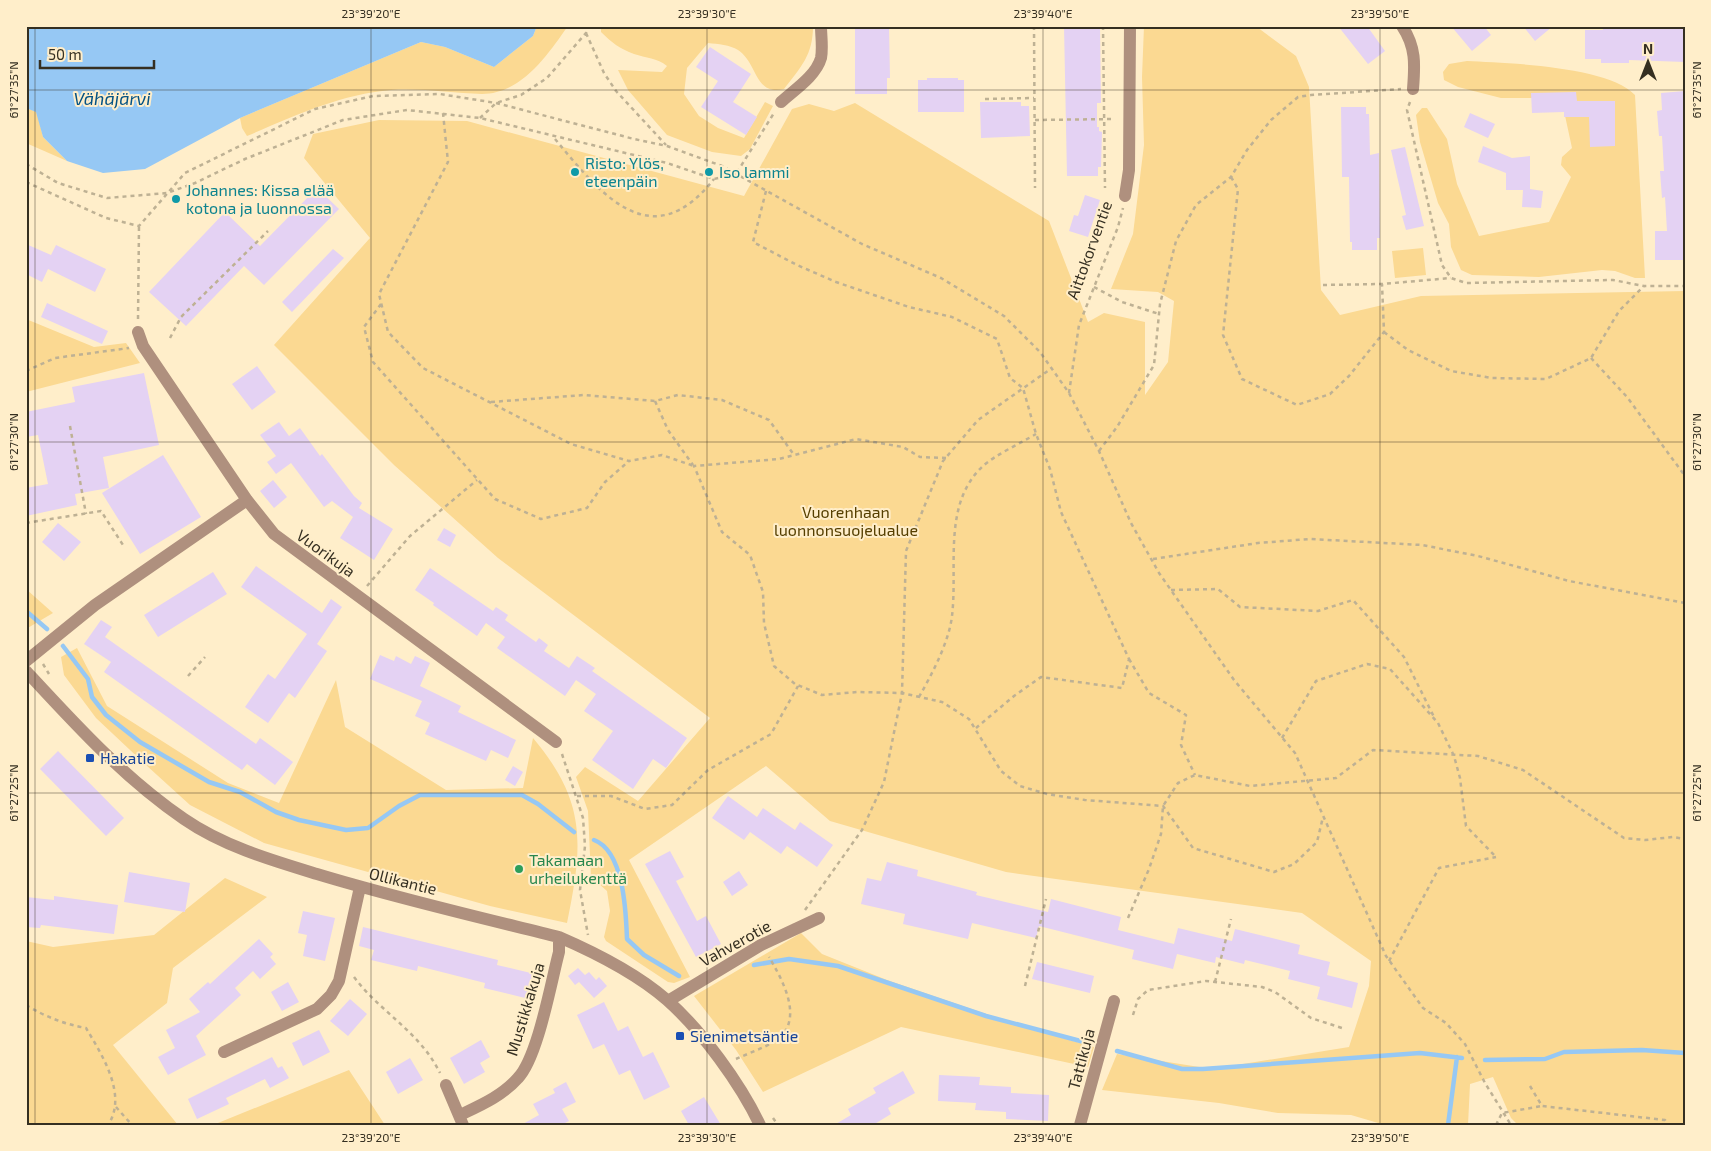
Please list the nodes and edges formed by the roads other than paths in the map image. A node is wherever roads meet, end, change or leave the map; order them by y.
1 (821, 26) edge
2 (1130, 26) edge
3 (1402, 26) edge
4 (1413, 89) road end
5 (781, 102) road end
6 (1125, 196) road end
7 (138, 332) road end
8 (246, 500) junction
9 (26, 661) edge
10 (26, 671) edge
11 (556, 742) road end
12 (360, 887) junction
13 (819, 918) dead end
14 (559, 938) junction
15 (668, 1001) junction
16 (1114, 1001) dead end
17 (224, 1052) dead end
18 (446, 1085) road end
19 (462, 1120) edge
20 (760, 1125) edge
21 (1080, 1125) edge

1 - 5 street
2 - 6 street, Aittokorventie
3 - 4 street
7 - 8 street, Vuorikuja
8 - 9 street
8 - 11 street, Vuorikuja
10 - 12 street, Ollikantie
12 - 14 street, Ollikantie
12 - 17 street
13 - 15 street, Vahverotie
14 - 15 street, Ollikantie
14 - 19 street, Mustikkakuja
15 - 20 street, Ollikantie
16 - 21 street, Tattikuja
18 - 19 street

